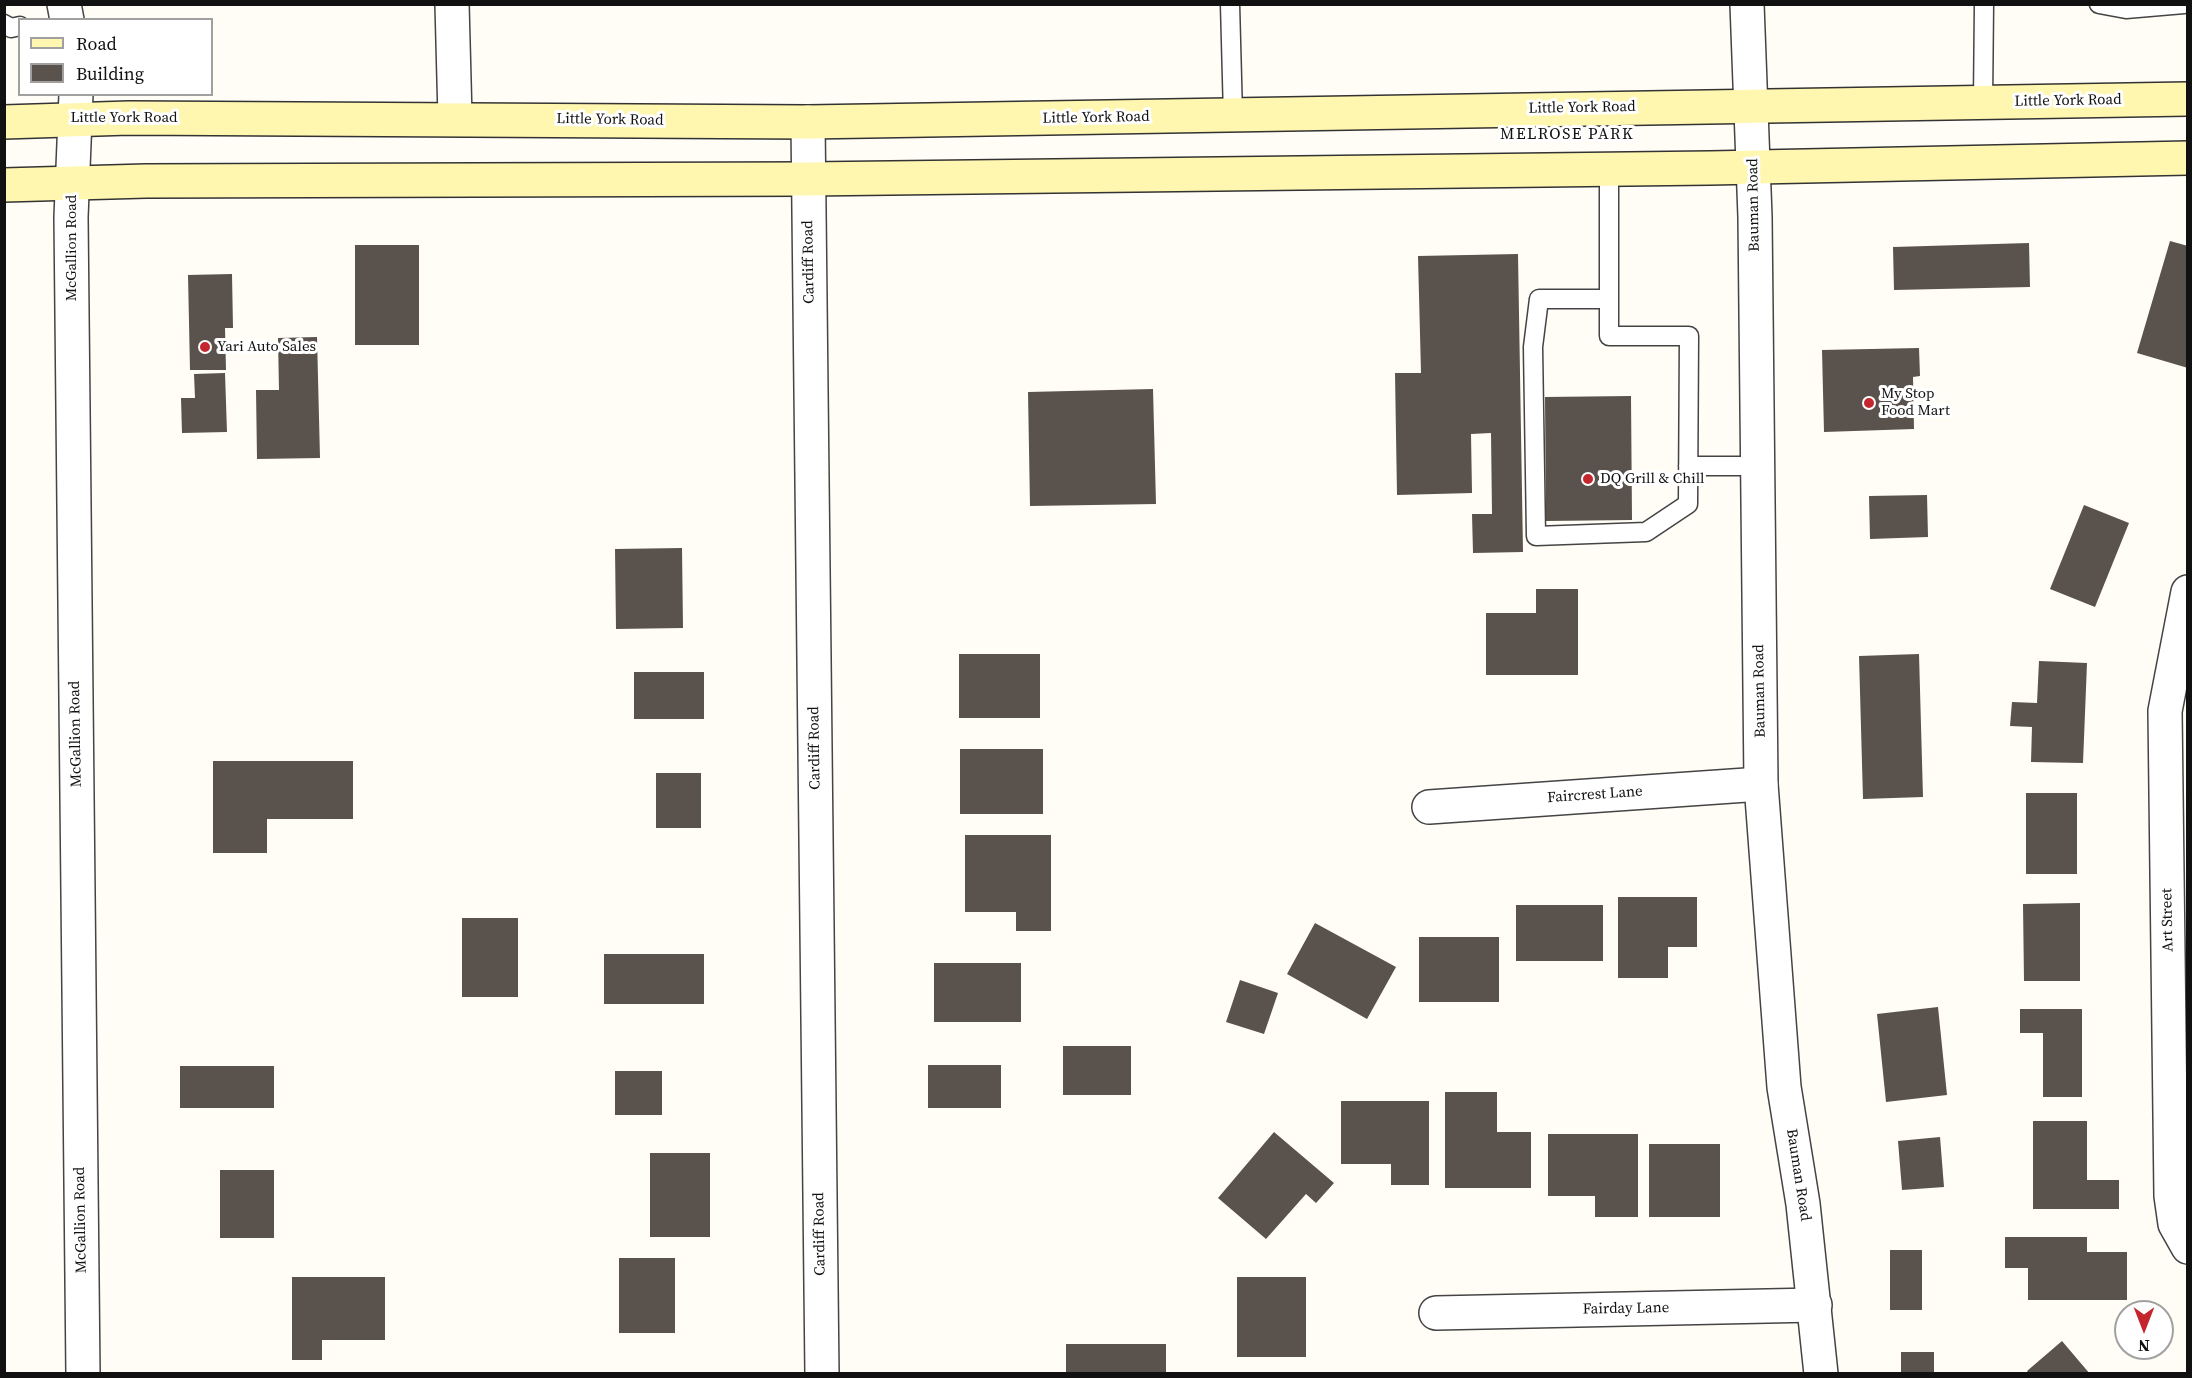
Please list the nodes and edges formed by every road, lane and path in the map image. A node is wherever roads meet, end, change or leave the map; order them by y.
1 (452, 4) edge
2 (1230, 4) edge
3 (1747, 4) edge
4 (1984, 4) edge
5 (2099, 4) edge
6 (2184, 4) edge
7 (4, 24) edge
8 (18, 26) edge
9 (2187, 99) edge
10 (1983, 102) junction
11 (1751, 105) junction
12 (75, 106) edge
13 (1233, 116) junction
14 (454, 118) junction
15 (4, 122) edge
16 (807, 122) junction
17 (2187, 158) edge
18 (1753, 166) junction
19 (1609, 168) junction
20 (808, 179) junction
21 (73, 183) junction
22 (4, 185) edge
23 (1609, 299) junction
24 (1688, 466) junction
25 (1757, 466) junction
26 (2187, 592) edge
27 (1761, 784) junction
28 (1429, 807) dead end
29 (2187, 1247) edge
30 (1815, 1305) junction
31 (1436, 1313) dead end
32 (83, 1374) edge
33 (822, 1374) edge
34 (1821, 1374) edge

1 - 14 street
2 - 13 lane
3 - 11 street, Bauman Road
4 - 10 lane
5 - 6 lane
7 - 8 lane
9 - 10 main road, Little York Road
10 - 11 main road, Little York Road
11 - 13 main road, Little York Road
11 - 18 street, Bauman Road
12 - 14 main road, Little York Road
12 - 15 main road, Little York Road
12 - 21 street, McGallion Road
13 - 16 main road, Little York Road
14 - 16 main road, Little York Road
16 - 20 street, Cardiff Road
17 - 18 main road
18 - 19 main road
18 - 25 street, Bauman Road
19 - 20 main road
19 - 23 lane
20 - 21 main road
20 - 33 street, Cardiff Road
21 - 22 main road
21 - 32 street, McGallion Road
23 - 24 lane
23 - 24 lane
24 - 25 lane
25 - 27 street, Bauman Road
26 - 29 street, Art Street
27 - 28 street, Faircrest Lane
27 - 30 street, Bauman Road
30 - 31 street, Fairday Lane
30 - 34 street, Bauman Road

